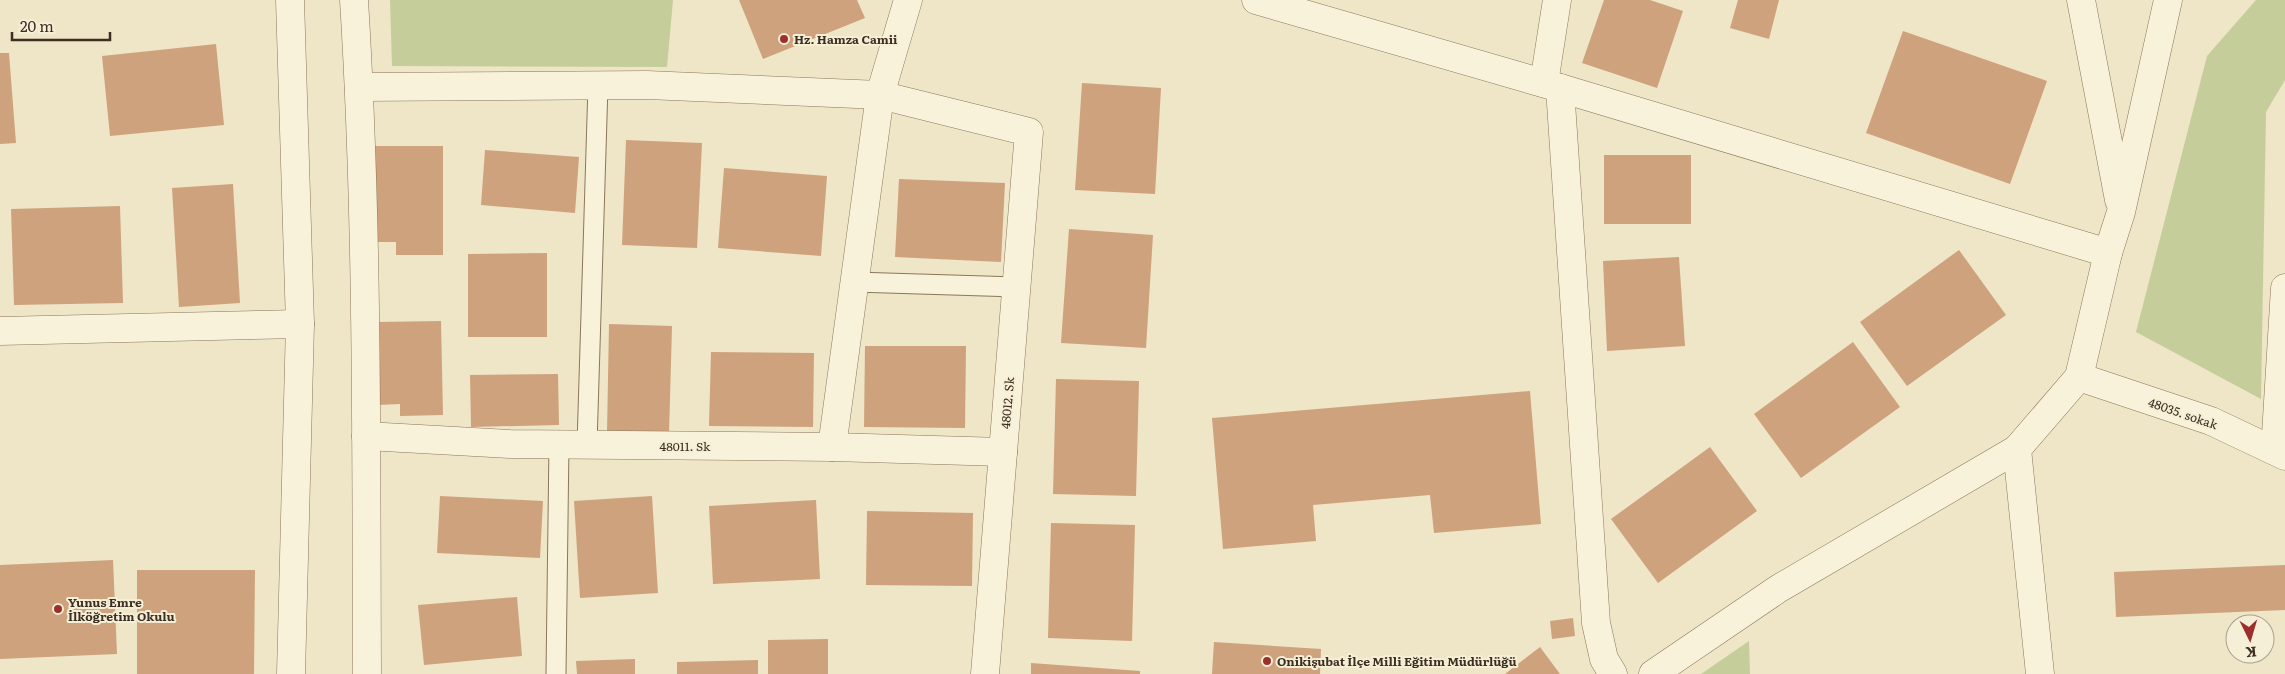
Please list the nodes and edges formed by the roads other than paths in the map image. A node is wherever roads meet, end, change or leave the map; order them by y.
1 (290, 0) edge
2 (354, 0) edge
3 (908, 0) edge
4 (1256, 0) edge
5 (1557, 0) edge
6 (2081, 0) edge
7 (2168, 0) edge
8 (598, 85) junction
9 (1552, 85) junction
10 (359, 86) junction
11 (880, 95) junction
12 (2121, 212) junction
13 (2108, 252) junction
14 (854, 282) junction
15 (1017, 287) junction
16 (2285, 288) edge
17 (300, 324) junction
18 (0, 331) edge
19 (2079, 377) junction
20 (366, 436) junction
21 (559, 443) junction
22 (587, 445) junction
23 (832, 446) junction
24 (2017, 449) junction
25 (1003, 452) junction
26 (2280, 453) edge
27 (291, 674) edge
28 (367, 674) edge
29 (556, 674) edge
30 (985, 674) edge
31 (1613, 674) edge
32 (1653, 674) edge
33 (2040, 674) edge

1 - 17 street
2 - 10 street
3 - 11 street
4 - 9 street
5 - 9 street
6 - 12 street
7 - 12 street
8 - 10 street
8 - 11 street
8 - 22 lane
9 - 13 street
9 - 31 street
10 - 20 street
11 - 14 street
11 - 15 street, 48012. Sk
12 - 13 street
13 - 19 street
14 - 15 lane
14 - 23 street
15 - 25 street, 48012. Sk
16 - 26 street
17 - 18 street
17 - 27 street
19 - 24 street
19 - 26 street, 48035. sokak
20 - 21 street, 48011. Sk
20 - 28 street
21 - 22 street, 48011. Sk
21 - 29 lane
22 - 23 street, 48011. Sk
23 - 25 street, 48011. Sk
24 - 32 street
24 - 33 street
25 - 30 street, 48012. Sk

